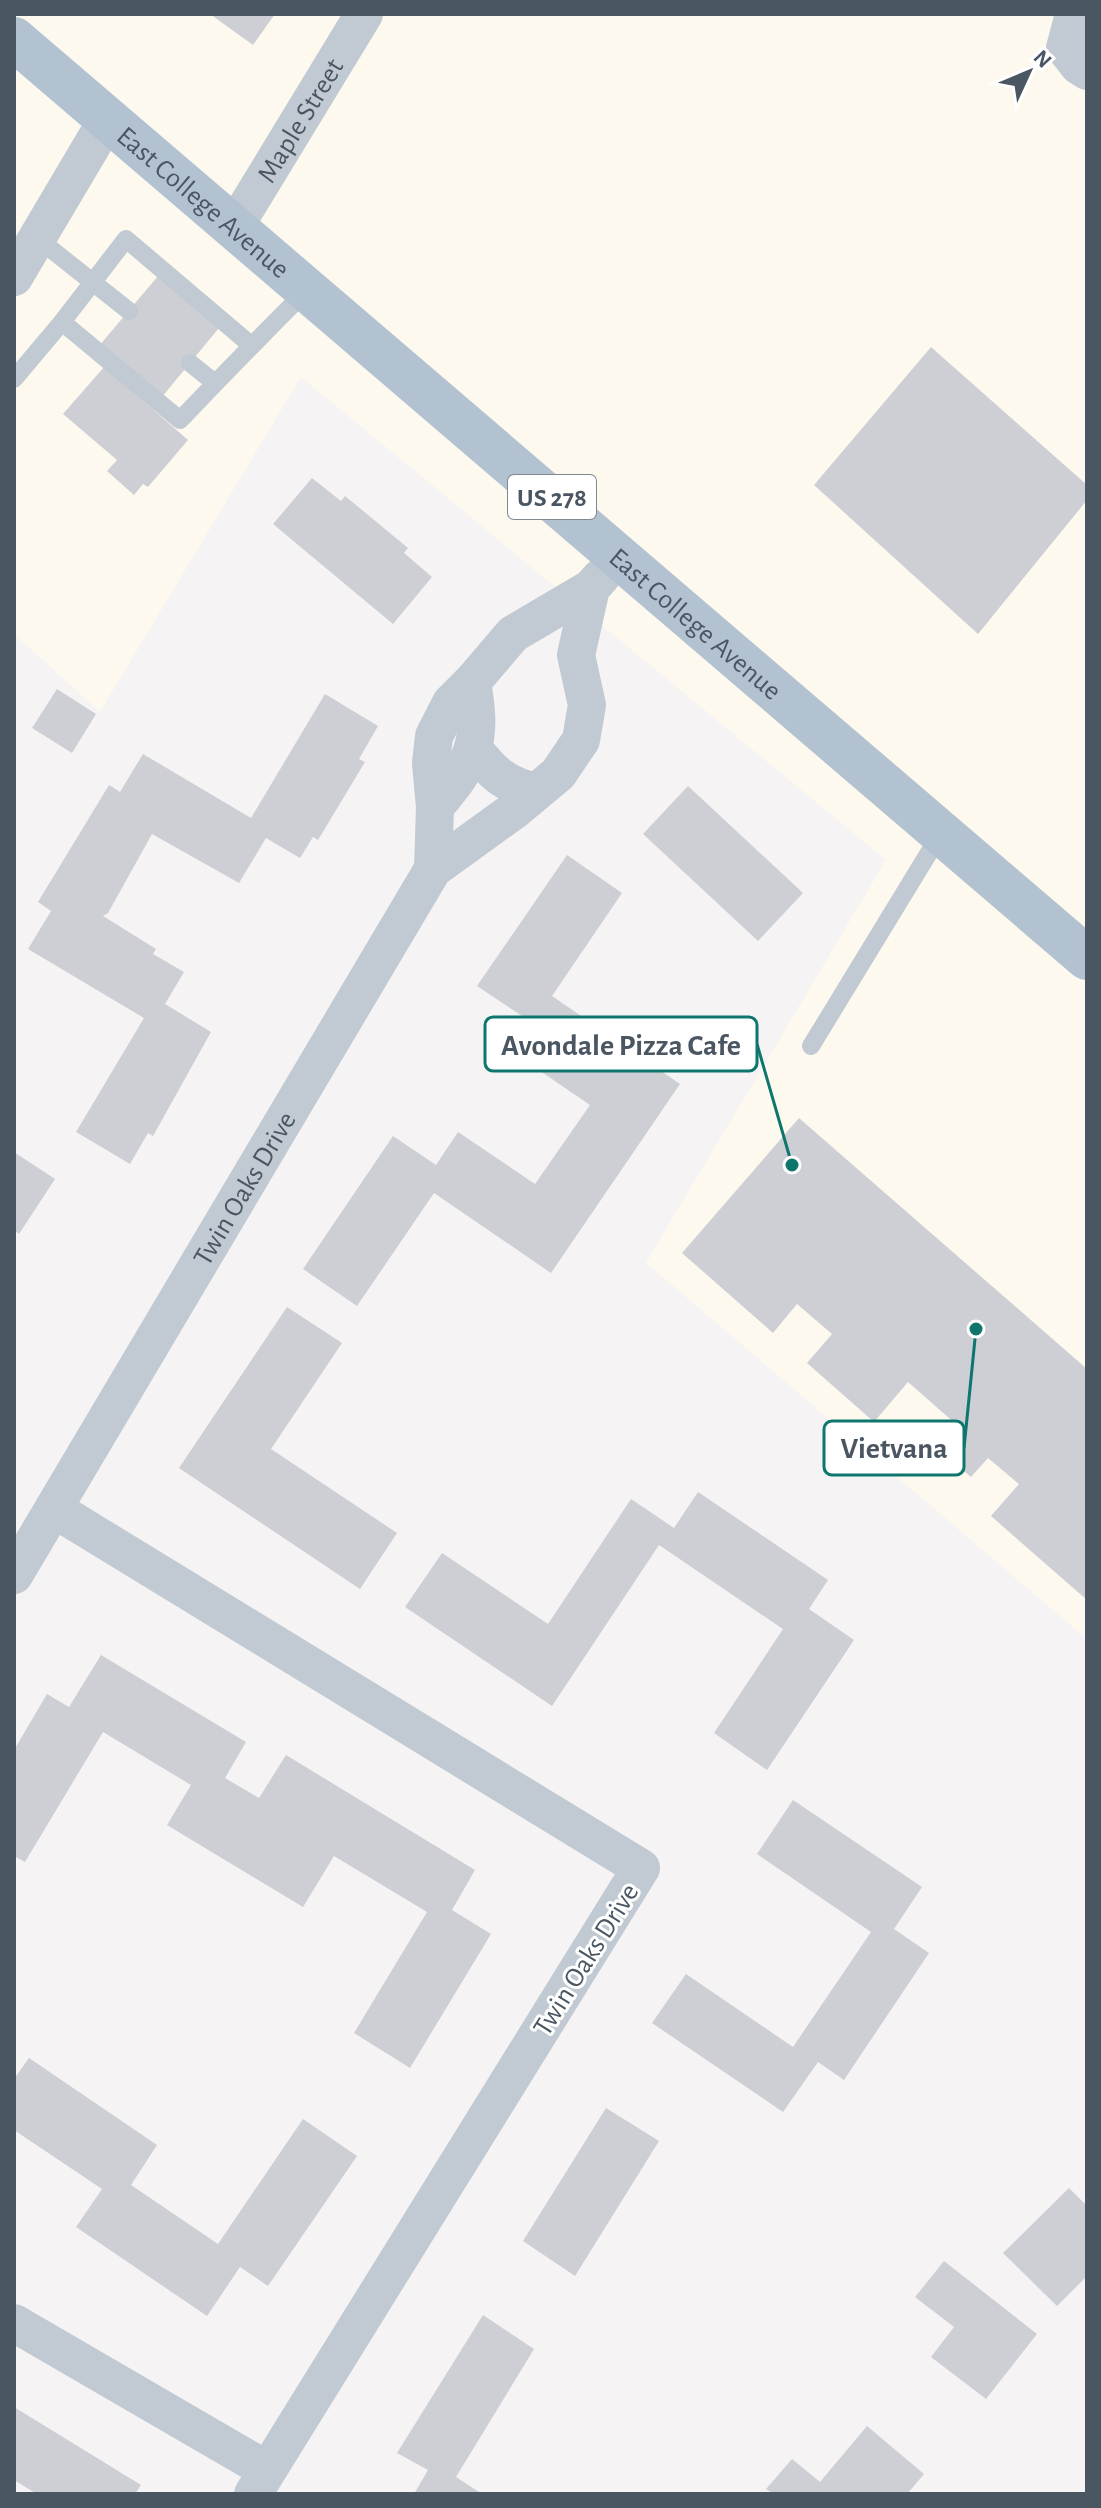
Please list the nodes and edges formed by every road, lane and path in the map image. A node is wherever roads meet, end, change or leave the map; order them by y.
1 (364, 14) edge
2 (1074, 14) edge
3 (16, 47) edge
4 (1087, 71) edge
5 (107, 120) junction
6 (235, 226) junction
7 (37, 238) junction
8 (14, 277) edge
9 (93, 281) junction
10 (308, 289) junction
11 (129, 311) dead end
12 (62, 322) junction
13 (252, 346) junction
14 (190, 363) dead end
15 (14, 379) edge
16 (215, 383) junction
17 (619, 555) junction
18 (591, 588) junction
19 (472, 682) junction
20 (474, 749) junction
21 (536, 792) junction
22 (435, 807) junction
23 (941, 833) junction
24 (433, 869) junction
25 (1087, 958) edge
26 (811, 1046) dead end
27 (54, 1509) junction
28 (14, 1575) edge
29 (14, 2323) edge
30 (260, 2482) edge

1 - 6 street, Maple Street
2 - 4 street
3 - 5 main road, East College Avenue / US 278
5 - 6 main road, East College Avenue / US 278
5 - 7 street
6 - 10 main road, East College Avenue / US 278
7 - 8 street
7 - 9 lane
9 - 11 lane
9 - 12 lane
9 - 13 lane
10 - 13 lane
10 - 17 main road, East College Avenue / US 278
12 - 15 lane
12 - 16 lane
13 - 16 lane
14 - 16 lane
17 - 18 street, Twin Oaks Drive
17 - 23 main road, East College Avenue / US 278
18 - 19 street, Twin Oaks Drive
18 - 21 street, Twin Oaks Drive
19 - 20 street
19 - 22 street, Twin Oaks Drive
20 - 21 street
20 - 22 street
21 - 24 street, Twin Oaks Drive
22 - 24 street, Twin Oaks Drive
23 - 25 main road, East College Avenue / US 278
23 - 26 lane
24 - 27 street, Twin Oaks Drive
27 - 28 street, Twin Oaks Drive
27 - 30 street, Twin Oaks Drive
29 - 30 street, Twin Oaks Drive

